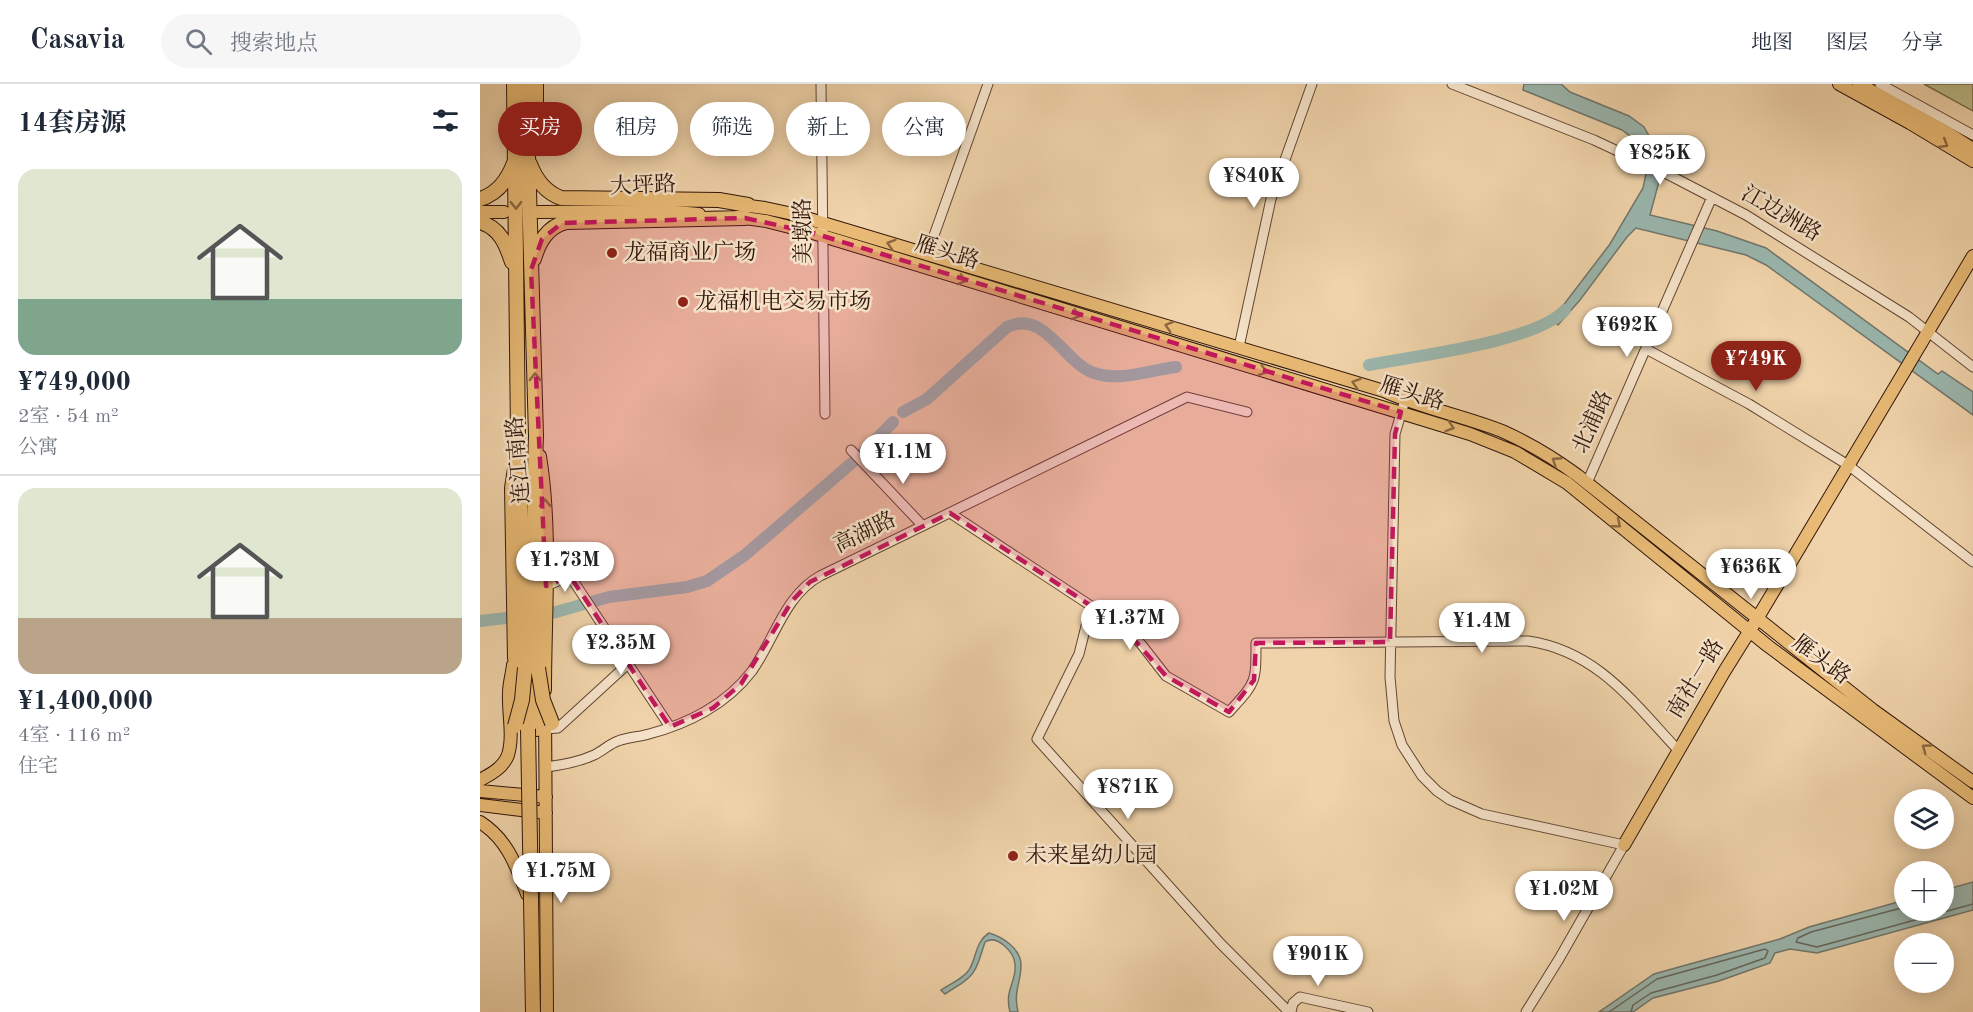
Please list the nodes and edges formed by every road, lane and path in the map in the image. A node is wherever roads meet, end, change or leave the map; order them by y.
1 (537, 84) edge
2 (821, 84) edge
3 (988, 84) edge
4 (1312, 84) edge
5 (1452, 84) edge
6 (1839, 84) edge
7 (1859, 84) edge
8 (1880, 84) edge
9 (517, 85) edge
10 (519, 102) edge
11 (537, 102) edge
12 (1973, 135) edge
13 (1973, 149) edge
14 (520, 156) edge
15 (523, 156) edge
16 (523, 156) edge
17 (525, 156) edge
18 (1973, 161) edge
19 (1712, 197) junction
20 (480, 199) edge
21 (480, 211) edge
22 (504, 211) dead end
23 (539, 211) dead end
24 (746, 211) junction
25 (480, 222) edge
26 (824, 224) junction
27 (824, 237) junction
28 (927, 255) junction
29 (1973, 256) edge
30 (531, 270) junction
31 (516, 275) junction
32 (1929, 330) junction
33 (1239, 347) junction
34 (1646, 349) junction
35 (1973, 367) edge
36 (1403, 406) junction
37 (1247, 412) dead end
38 (825, 414) dead end
39 (518, 436) junction
40 (536, 436) junction
41 (851, 450) dead end
42 (1848, 465) junction
43 (1587, 483) junction
44 (950, 513) junction
45 (923, 526) junction
46 (1973, 562) edge
47 (529, 564) junction
48 (546, 586) junction
49 (1091, 606) junction
50 (1757, 619) junction
51 (1749, 631) junction
52 (656, 635) dead end
53 (1390, 642) junction
54 (514, 658) junction
55 (629, 663) junction
56 (531, 668) junction
57 (549, 726) junction
58 (670, 727) junction
59 (519, 730) junction
60 (1678, 750) junction
61 (508, 756) junction
62 (546, 767) junction
63 (480, 780) edge
64 (1973, 782) edge
65 (480, 791) edge
66 (526, 796) junction
67 (546, 797) junction
68 (1973, 798) edge
69 (480, 805) edge
70 (526, 811) junction
71 (546, 813) junction
72 (480, 822) edge
73 (1624, 845) junction
74 (527, 894) junction
75 (528, 1012) edge
76 (533, 1012) edge
77 (541, 1012) edge
78 (547, 1012) edge
79 (1290, 1012) edge
80 (1368, 1012) edge
81 (1526, 1012) edge

1 - 11 main road
2 - 26 street, 美墩路
3 - 28 street
4 - 33 street
5 - 19 street, 江边洲路
6 -> 18 main road
7 - 13 main road
8 - 12 street
9 - 10 highway, 连江南路
14 - 20 highway
15 - 30 highway, 连江南路
16 -> 31 highway, 连江南路
17 - 24 highway
19 - 32 street, 江边洲路
19 - 34 street, 北浦路
21 - 22 main road
23 - 24 main road, 大坪路
24 - 26 main road, 雁头路
24 - 27 main road, 雁头路
24 - 30 highway
25 - 31 highway
26 - 27 street, 美墩路
28 -> 26 main road, 雁头路
27 -> 36 main road, 雁头路
27 - 38 street, 美墩路
33 -> 28 main road, 雁头路
29 - 32 main road
40 -> 30 highway, 连江南路
31 - 39 highway, 连江南路
32 - 35 street, 江边洲路
32 - 42 main road, 南社一路
36 -> 33 main road, 雁头路
34 - 42 street
34 - 43 street, 北浦路
43 -> 36 main road, 雁头路
36 -> 51 main road, 雁头路
36 - 53 street
37 - 44 street, 高湖路
39 - 47 highway
39 - 54 main road, 连江南路
40 - 47 highway
48 -> 40 main road, 连江南路
41 - 45 street
42 - 46 street
42 - 50 main road, 南社一路
43 - 50 main road, 雁头路
44 - 45 street, 高湖路
44 - 49 street
45 - 58 street, 高湖路
47 - 56 highway
48 - 55 street
48 - 57 main road, 连江南路
49 - 53 street
49 - 79 street
50 - 51 main road, 南社一路
64 -> 50 main road, 雁头路
51 - 60 main road, 南社一路
51 - 68 main road, 雁头路
52 - 55 street
53 - 60 street
53 - 73 street
54 - 59 main road, 连江南路
54 - 61 main road
55 - 57 street
55 - 58 street
56 - 57 highway, bridge
56 - 59 highway, bridge
56 - 76 highway, bridge
56 - 77 highway, bridge
57 - 62 main road, 连江南路
58 - 62 street, 高湖路
59 - 61 main road
59 - 66 main road, 连江南路
60 - 73 main road, 南社一路
61 - 63 main road
62 - 67 main road, 连江南路
65 - 66 main road
66 - 67 main road
66 - 70 main road, 连江南路
67 - 71 main road, 连江南路
69 - 70 main road
70 - 71 main road
70 - 74 main road, 连江南路
71 - 78 main road, 连江南路
72 - 74 main road
73 - 81 street, 南社一路
74 - 75 main road, 连江南路
79 - 80 street

